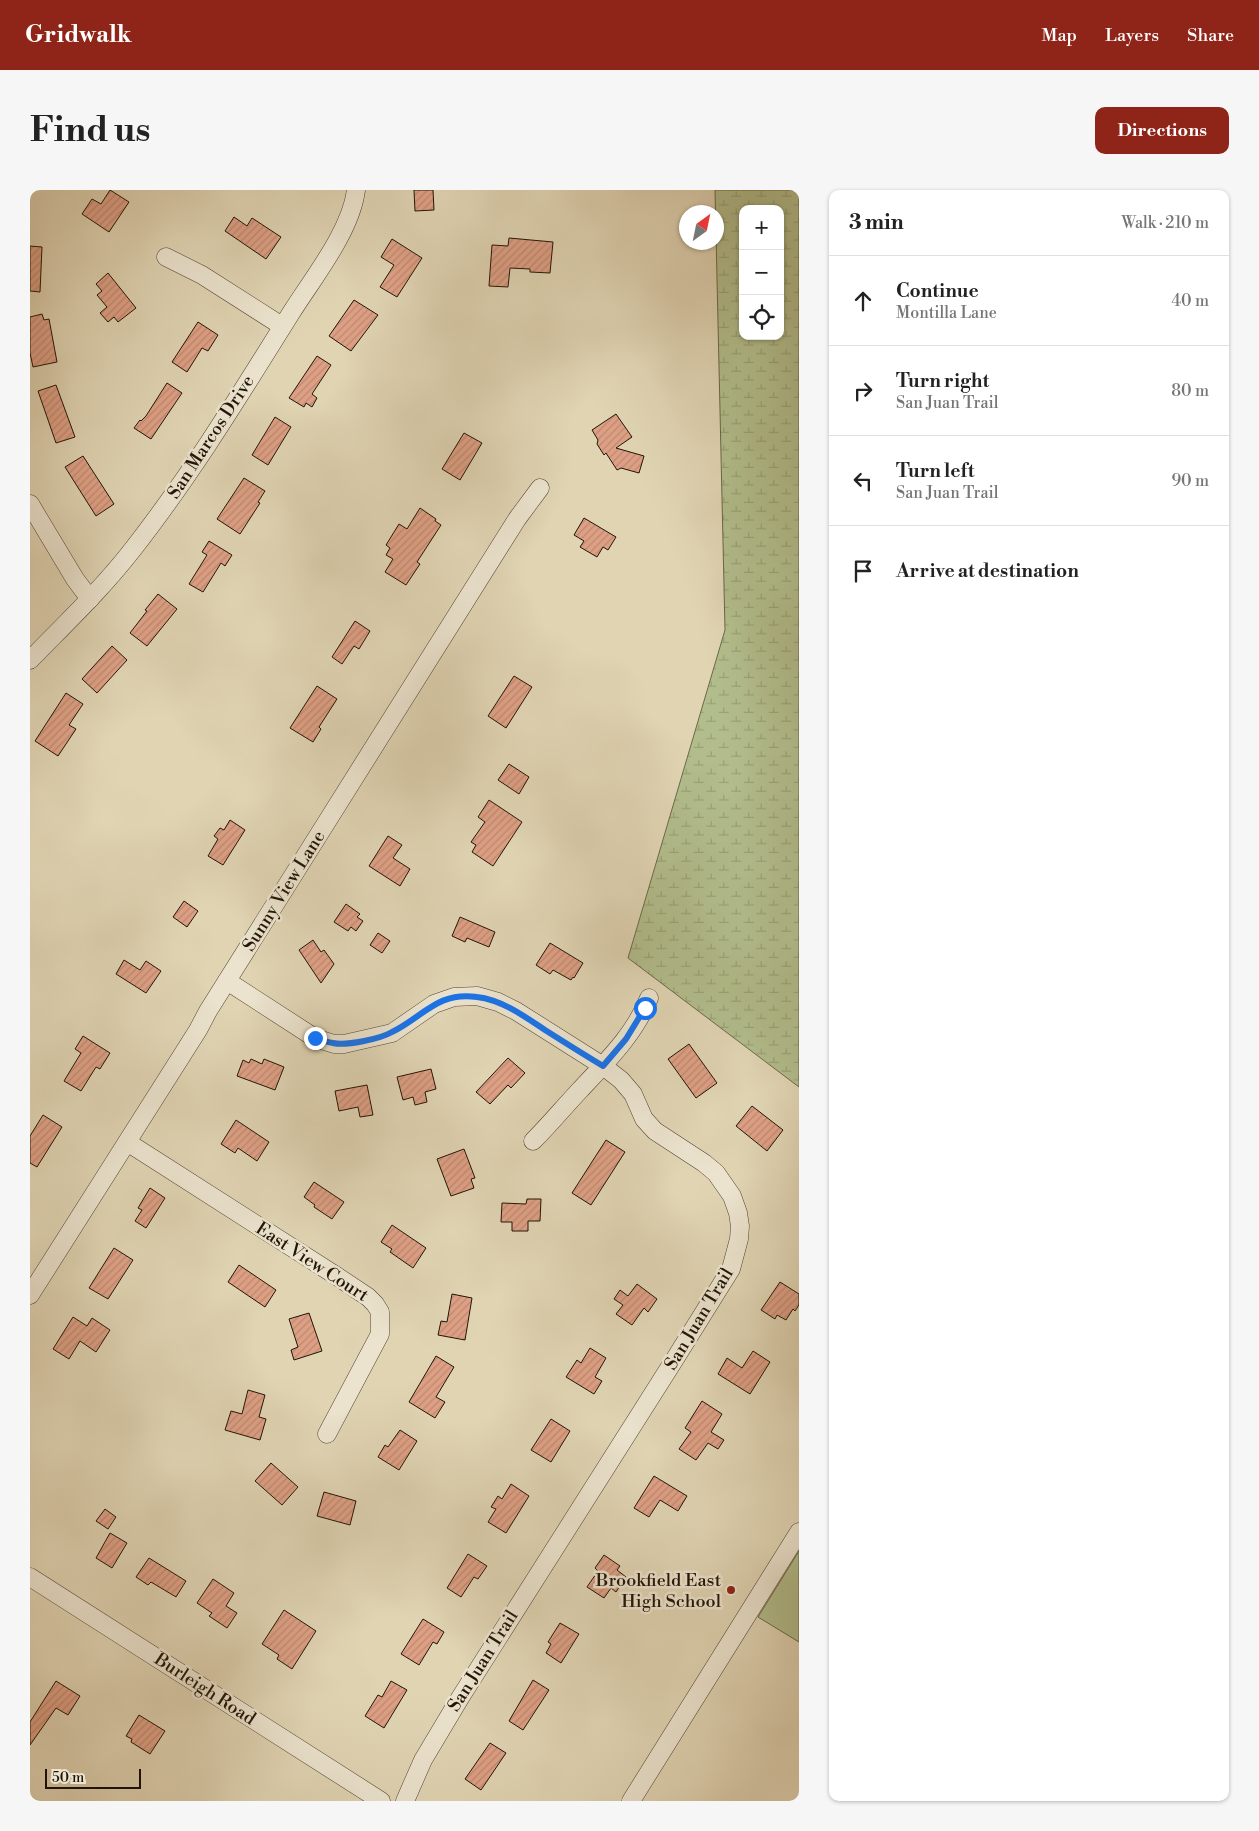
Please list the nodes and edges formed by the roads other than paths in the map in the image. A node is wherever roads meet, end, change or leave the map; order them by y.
1 (356, 190) edge
2 (166, 257) dead end
3 (282, 326) junction
4 (540, 488) dead end
5 (30, 504) edge
6 (90, 599) junction
7 (30, 660) edge
8 (227, 981) junction
9 (649, 998) dead end
10 (603, 1066) junction
11 (532, 1141) dead end
12 (127, 1142) junction
13 (30, 1295) edge
14 (327, 1434) dead end
15 (799, 1532) edge
16 (30, 1577) edge
17 (381, 1801) edge
18 (405, 1801) edge
19 (631, 1801) edge

1 - 3 street, San Marcos Drive
2 - 3 street
3 - 6 street, San Marcos Drive
4 - 8 street, Sunny View Lane
5 - 6 street
6 - 7 street, San Marcos Drive
8 - 10 street, San Juan Trail
8 - 12 street, Sunny View Lane
9 - 10 street
10 - 11 street
10 - 18 street, San Juan Trail
12 - 13 street, Sunny View Lane
12 - 14 street, East View Court
15 - 19 street
16 - 17 street, Burleigh Road

